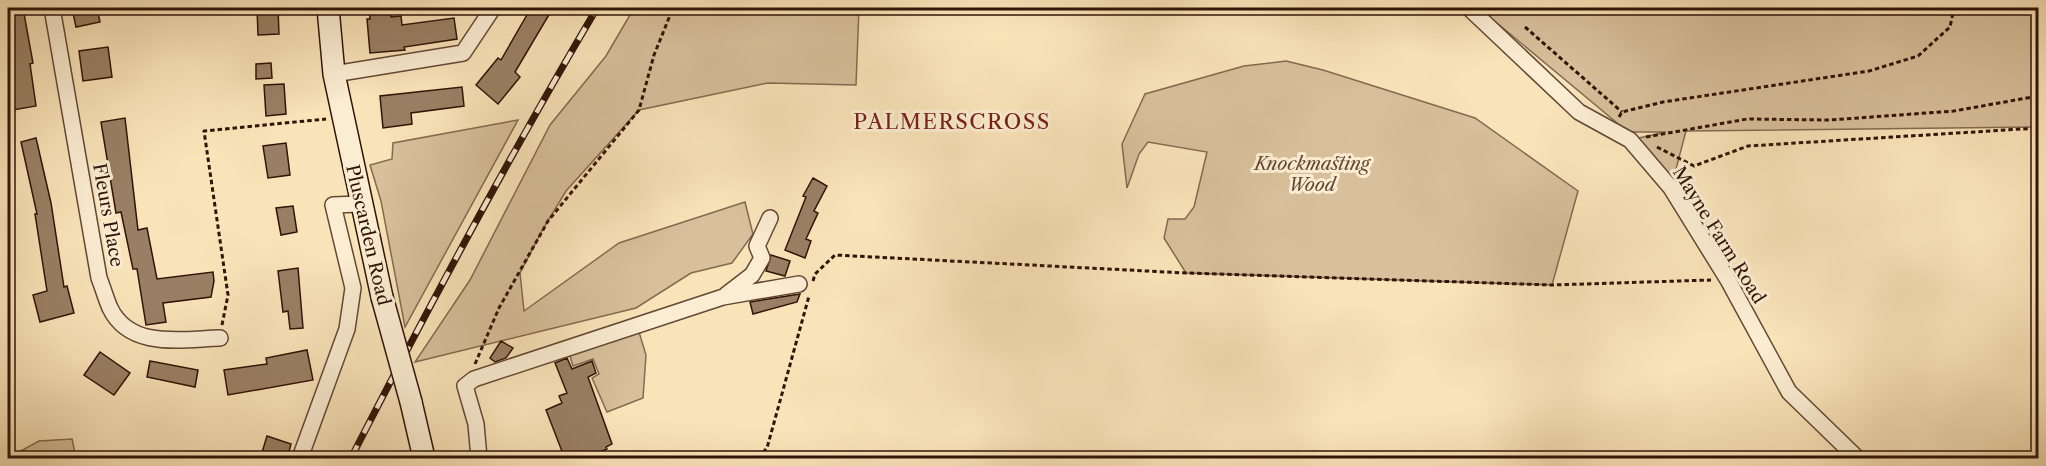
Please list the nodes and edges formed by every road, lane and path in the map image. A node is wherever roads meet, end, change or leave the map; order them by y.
1 (52, 8) edge
2 (328, 8) edge
3 (492, 8) edge
4 (673, 8) edge
5 (1469, 8) edge
6 (1954, 8) edge
7 (1525, 27) dead end
8 (334, 74) junction
9 (2038, 96) edge
10 (1622, 112) junction
11 (343, 117) junction
12 (2038, 128) edge
13 (1610, 129) junction
14 (360, 204) junction
15 (770, 218) dead end
16 (1728, 280) junction
17 (799, 284) dead end
18 (723, 297) junction
19 (220, 338) joint
20 (465, 386) junction
21 (300, 459) edge
22 (424, 459) edge
23 (479, 459) edge
24 (758, 459) edge
25 (1857, 459) edge

1 - 19 street, Fleurs Place
2 - 8 main road, Pluscarden Road
3 - 8 street
4 - 20 path
5 - 13 street, Mayne Farm Road
6 - 10 path
7 - 10 path
8 - 11 main road, Pluscarden Road
9 - 12 path
10 - 13 path
11 - 14 main road, Pluscarden Road
11 - 19 path
13 - 16 street, Mayne Farm Road
14 - 21 street
14 - 22 main road, Pluscarden Road, bridge
15 - 18 street
16 - 24 path
16 - 25 street, Mayne Farm Road
17 - 18 street
18 - 20 street
20 - 23 street

